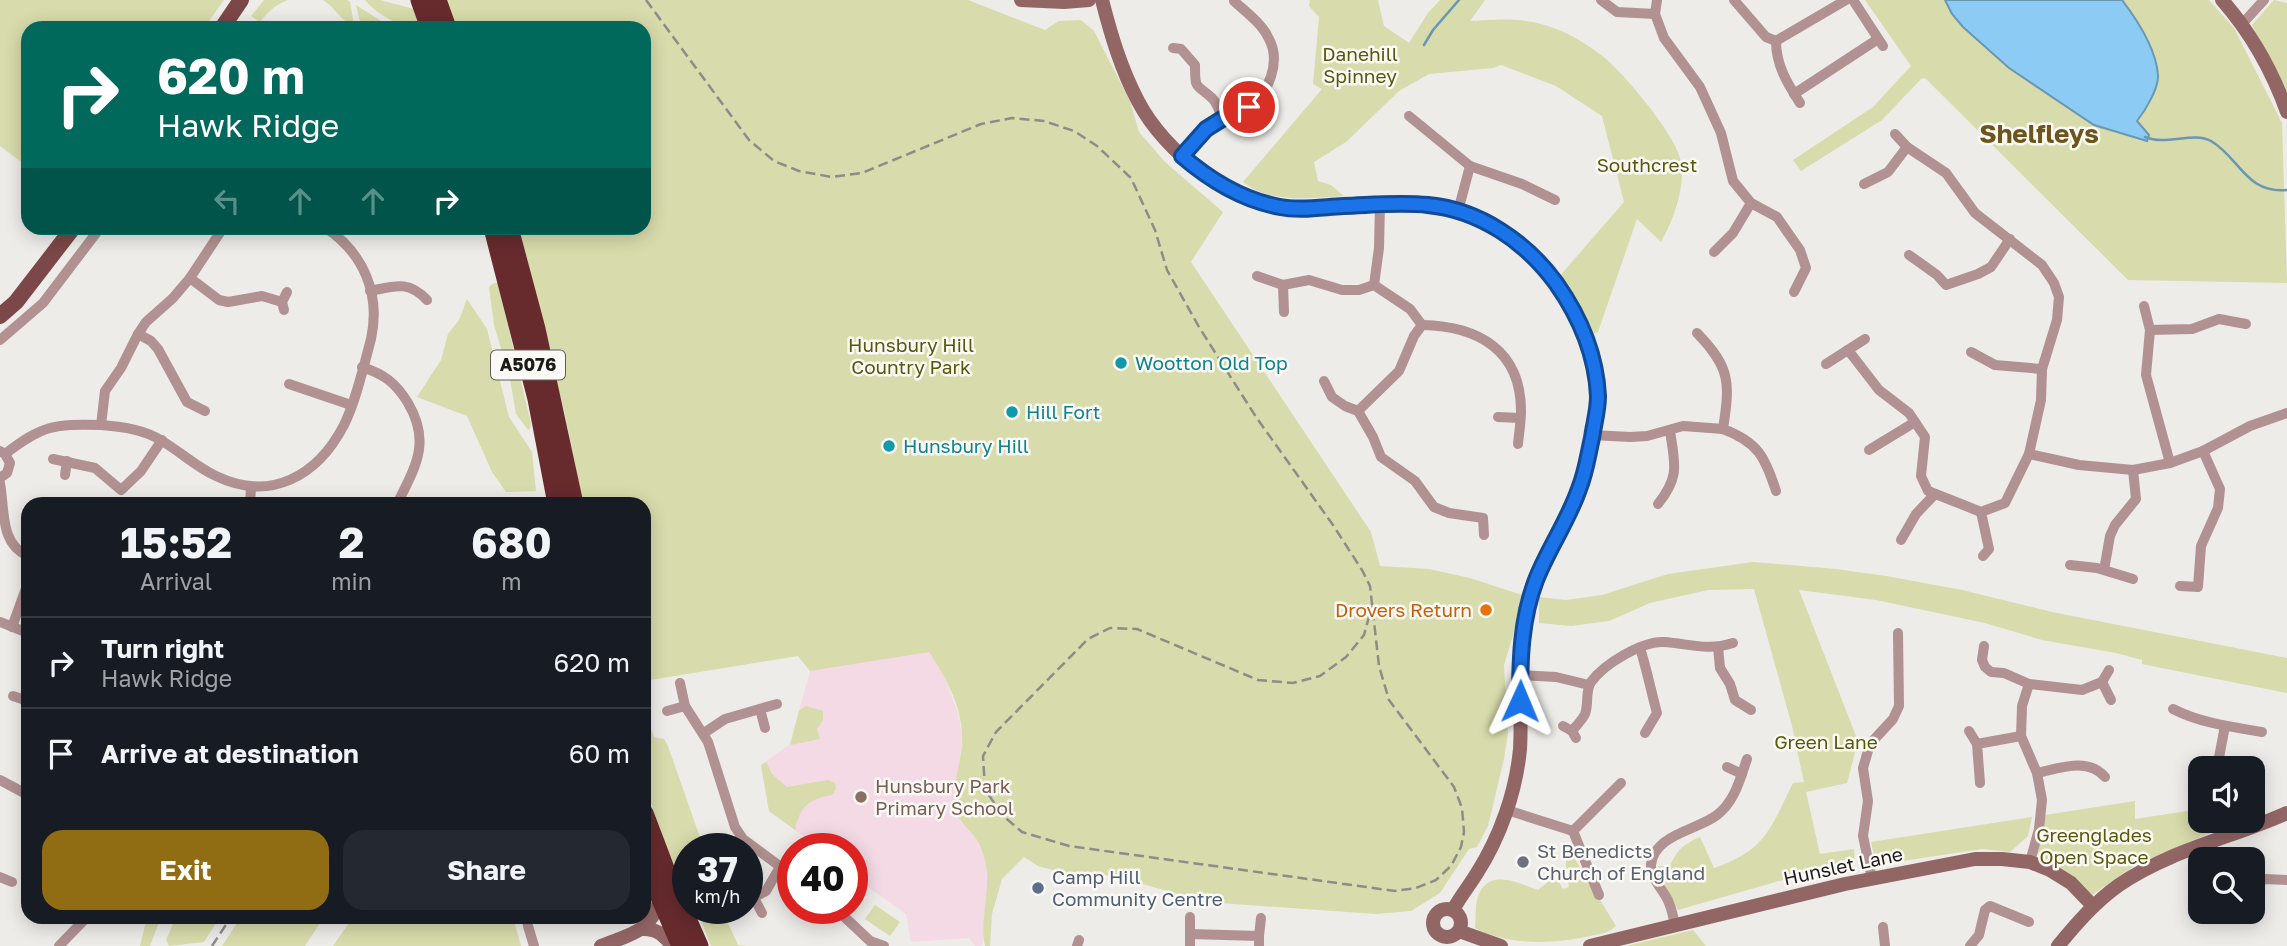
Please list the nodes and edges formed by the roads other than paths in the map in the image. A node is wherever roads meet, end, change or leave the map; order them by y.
1 (241, 0) edge
2 (419, 0) edge
3 (437, 0) edge
4 (1021, 0) edge
5 (1089, 0) edge
6 (1102, 0) edge
7 (1601, 0) edge
8 (1657, 0) edge
9 (1734, 0) edge
10 (1846, 0) edge
11 (1853, 0) edge
12 (2222, 0) edge
13 (2264, 0) edge
14 (1240, 2) edge
15 (1655, 14) junction
16 (227, 21) edge
17 (427, 21) edge
18 (444, 21) edge
19 (2242, 23) junction
20 (1776, 41) junction
21 (1180, 45) dead end
22 (2287, 112) edge
23 (1409, 116) dead end
24 (1222, 119) junction
25 (1895, 134) dead end
26 (1907, 147) junction
27 (1182, 156) junction
28 (1470, 166) junction
29 (1864, 184) dead end
30 (1555, 200) dead end
31 (1751, 203) junction
32 (1380, 204) junction
33 (1458, 211) junction
34 (68, 235) edge
35 (95, 235) edge
36 (218, 235) edge
37 (334, 235) edge
38 (494, 235) edge
39 (511, 235) edge
40 (2010, 239) junction
41 (56, 250) junction
42 (1714, 252) dead end
43 (1909, 255) dead end
44 (73, 263) junction
45 (1257, 276) dead end
46 (190, 278) junction
47 (429, 282) dead end
48 (1283, 285) junction
49 (1374, 285) junction
50 (370, 292) junction
51 (1794, 292) dead end
52 (284, 302) dead end
53 (2144, 306) dead end
54 (1283, 312) dead end
55 (0, 316) edge
56 (1422, 324) junction
57 (2246, 324) dead end
58 (2150, 330) junction
59 (138, 334) junction
60 (1698, 334) dead end
61 (1865, 339) dead end
62 (0, 340) edge
63 (1848, 350) junction
64 (1971, 352) dead end
65 (1826, 365) dead end
66 (362, 367) junction
67 (2042, 369) junction
68 (1324, 381) dead end
69 (287, 384) dead end
70 (351, 405) junction
71 (205, 411) dead end
72 (1358, 411) junction
73 (2287, 413) edge
74 (1498, 417) dead end
75 (1520, 418) junction
76 (1915, 422) junction
77 (101, 425) junction
78 (1723, 429) junction
79 (1670, 431) junction
80 (1592, 435) junction
81 (162, 440) junction
82 (1518, 444) dead end
83 (1868, 450) dead end
84 (2203, 451) junction
85 (3, 452) edge
86 (2029, 454) junction
87 (53, 459) dead end
88 (67, 461) junction
89 (2170, 463) junction
90 (2133, 470) junction
91 (65, 475) dead end
92 (0, 481) edge
93 (251, 488) junction
94 (121, 490) junction
95 (1776, 491) dead end
96 (1935, 494) junction
97 (115, 497) edge
98 (250, 497) edge
99 (400, 497) edge
100 (556, 497) edge
101 (573, 497) edge
102 (1658, 504) dead end
103 (1980, 512) junction
104 (1484, 535) dead end
105 (1901, 540) dead end
106 (21, 553) edge
107 (1983, 556) dead end
108 (2070, 565) dead end
109 (2104, 569) junction
110 (2133, 579) dead end
111 (2180, 586) dead end
112 (21, 602) edge
113 (0, 622) edge
114 (12, 627) junction
115 (21, 630) edge
116 (1898, 633) dead end
117 (1733, 643) dead end
118 (1984, 646) dead end
119 (1718, 647) junction
120 (1640, 648) junction
121 (2109, 670) dead end
122 (1520, 675) junction
123 (2102, 682) junction
124 (680, 684) dead end
125 (2029, 684) junction
126 (1589, 685) junction
127 (13, 696) dead end
128 (21, 698) edge
129 (2110, 700) dead end
130 (777, 704) dead end
131 (685, 706) junction
132 (760, 709) junction
133 (2173, 709) dead end
134 (1751, 710) dead end
135 (667, 711) dead end
136 (1657, 713) junction
137 (1670, 714) dead end
138 (2225, 726) junction
139 (765, 727) dead end
140 (1969, 731) dead end
141 (1571, 732) dead end
142 (2262, 732) dead end
143 (704, 733) junction
144 (1645, 733) dead end
145 (2021, 736) junction
146 (1977, 744) junction
147 (2219, 756) edge
148 (1747, 758) dead end
149 (2110, 764) dead end
150 (1727, 767) dead end
151 (2037, 773) junction
152 (1742, 774) junction
153 (0, 780) edge
154 (1621, 783) dead end
155 (1980, 783) dead end
156 (21, 790) edge
157 (1507, 810) junction
158 (2287, 813) edge
159 (2265, 818) edge
160 (651, 831) edge
161 (1573, 831) junction
162 (2217, 833) edge
163 (2030, 862) junction
164 (777, 865) edge
165 (777, 872) edge
166 (0, 877) edge
167 (651, 877) edge
168 (1872, 879) junction
169 (2265, 879) edge
170 (2287, 880) edge
171 (12, 882) dead end
172 (763, 893) edge
173 (1599, 895) dead end
174 (660, 899) junction
175 (2093, 906) junction
176 (1453, 910) junction
177 (1190, 917) dead end
178 (1261, 918) dead end
179 (651, 921) edge
180 (2029, 922) dead end
181 (79, 924) edge
182 (528, 924) edge
183 (647, 924) edge
184 (852, 924) edge
185 (1675, 924) junction
186 (1883, 927) dead end
187 (641, 929) junction
188 (1459, 931) junction
189 (1190, 934) junction
190 (1259, 941) edge
191 (1440, 941) edge
192 (58, 946) edge
193 (534, 946) edge
194 (601, 946) edge
195 (673, 946) edge
196 (681, 946) edge
197 (699, 946) edge
198 (884, 946) edge
199 (1190, 946) edge
200 (1501, 946) edge
201 (1590, 946) edge
202 (1885, 946) edge
203 (1970, 946) edge
204 (2058, 946) edge

1 - 16 main road
2 - 17 highway
3 - 18 highway
4 - 5 street
6 - 27 street
7 - 15 street
8 - 15 street
9 - 20 street
10 - 20 street
11 - 20 street
12 - 19 street
13 - 19 street
14 - 24 street
15 - 31 street
19 - 22 street
21 - 24 street
23 - 28 street
24 - 27 street
25 - 26 street
26 - 29 street
26 - 40 street
27 - 32 street
28 - 30 street
28 - 33 street
31 - 42 street
31 - 51 street
32 - 33 street
32 - 49 street
33 - 80 street
34 - 41 main road
35 - 44 street
36 - 46 street
37 - 50 street
38 - 100 highway, A5076
39 - 101 highway, A5076
40 - 43 street
40 - 67 street
41 - 44 street
41 - 55 main road
44 - 62 street
45 - 48 street
46 - 52 street
46 - 59 street
47 - 50 street
48 - 49 street
48 - 54 street
49 - 56 street
50 - 66 street
53 - 58 street
56 - 72 street
56 - 75 street
57 - 58 street
58 - 89 street
59 - 71 street
59 - 77 street
60 - 78 street
61 - 63 street
63 - 65 street
63 - 76 street
64 - 67 street
66 - 70 street
66 - 99 street
67 - 86 street
68 - 72 street
69 - 70 street
70 - 93 street
72 - 104 street
73 - 84 street
74 - 75 street
75 - 82 street
76 - 83 street
76 - 96 street
77 - 81 street
77 - 85 street
78 - 79 street
78 - 95 street
79 - 80 street
79 - 102 street
80 - 122 street
81 - 93 street
81 - 94 street
84 - 89 street
84 - 111 street
85 - 92 street
86 - 90 street
86 - 103 street
87 - 88 street
88 - 91 street
88 - 94 street
89 - 90 street
90 - 109 street
92 - 106 street
93 - 98 street
94 - 97 street
96 - 103 street
96 - 105 street
103 - 107 street
108 - 109 street
109 - 110 street
112 - 114 street
113 - 114 street
114 - 115 street
116 - 168 street
117 - 119 street
118 - 125 street
119 - 120 street
119 - 134 street
120 - 126 street
120 - 136 street
121 - 123 street
122 - 126 street
122 - 157 street
123 - 125 street
123 - 129 street
124 - 131 street
125 - 145 street
126 - 141 street
127 - 128 street
130 - 132 street
131 - 135 street
131 - 143 street
132 - 139 street
132 - 143 street
133 - 138 street
136 - 137 street
136 - 144 street
138 - 142 street
138 - 147 street
140 - 146 street
143 - 164 street
145 - 146 street
145 - 151 street
146 - 155 street
148 - 152 street
149 - 151 street
150 - 152 street
151 - 163 street
152 - 185 street
153 - 156 street
154 - 161 street
157 - 161 street
157 - 176 street
158 - 159 street
160 - 197 highway
161 - 173 street
162 - 175 street
163 - 168 street, Hunslet Lane
163 - 175 street, Hunslet Lane
165 - 172 street
166 - 171 street
167 - 174 highway
168 - 185 street, Hunslet Lane
169 - 170 street
174 - 179 street
174 - 196 highway
175 - 204 street
176 - 188 street
176 - 191 street
177 - 189 street
178 - 190 street
180 - 203 street
181 - 192 street
182 - 193 street
183 - 187 street
184 - 198 street
185 - 201 street, Hunslet Lane
186 - 202 street
187 - 194 street
187 - 195 street
188 - 191 street
188 - 200 street
189 - 190 street
189 - 199 street

